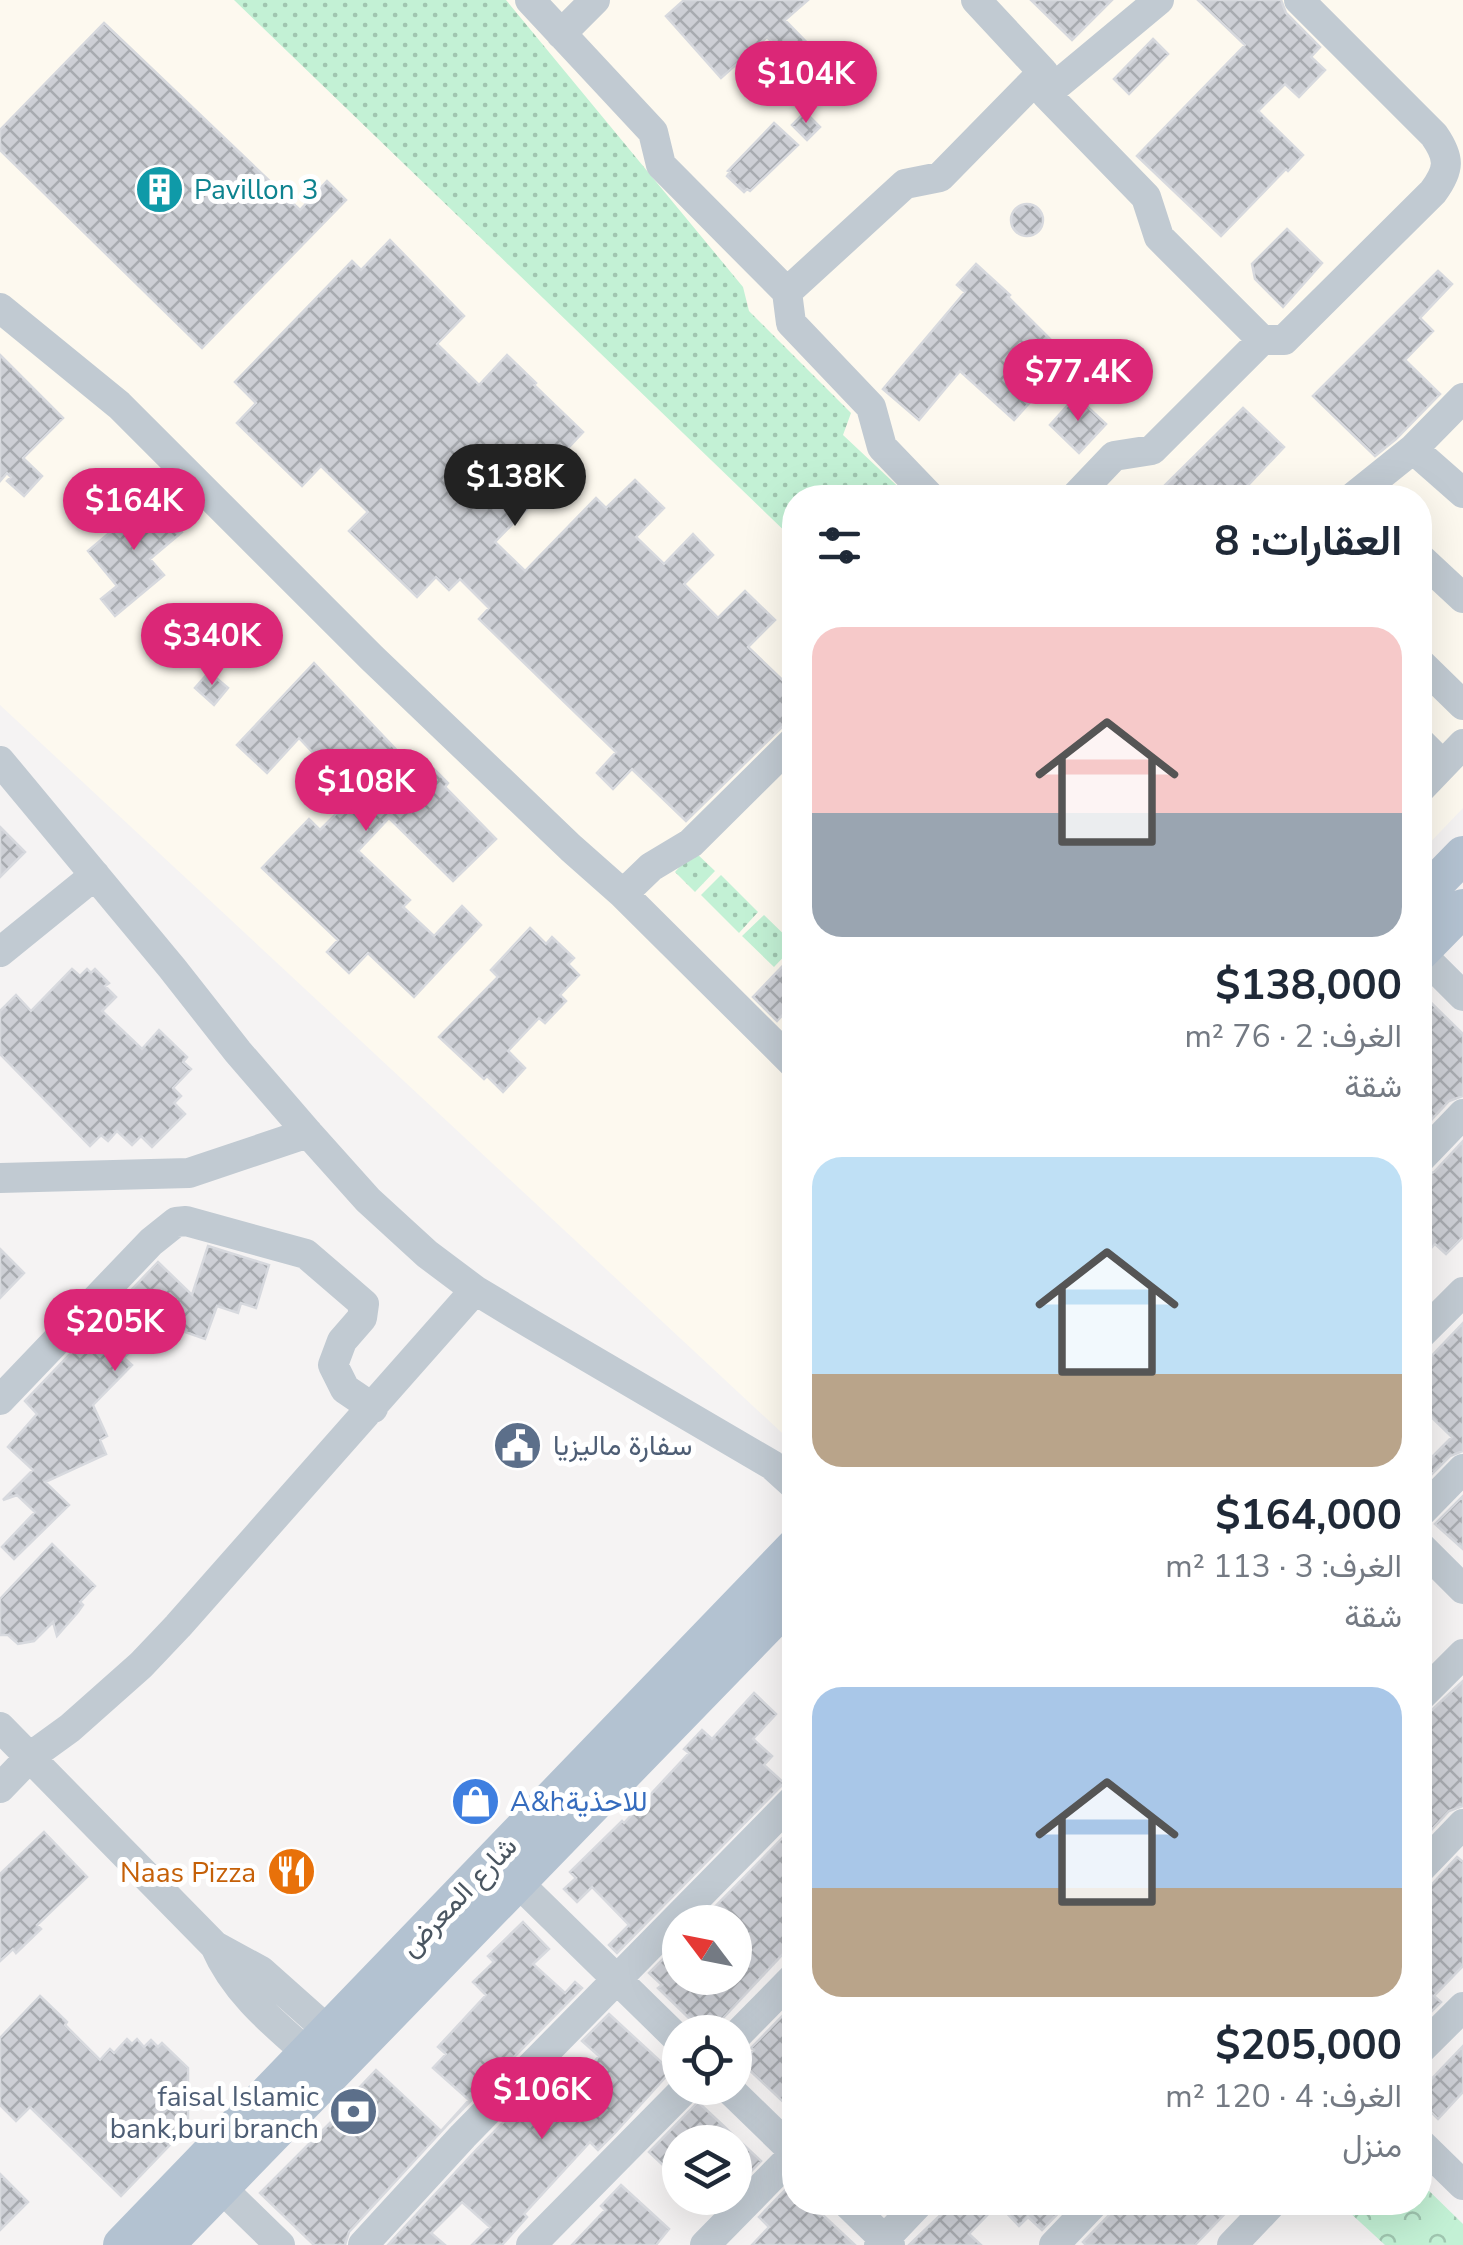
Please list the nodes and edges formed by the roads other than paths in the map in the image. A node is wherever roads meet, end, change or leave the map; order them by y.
1 (530, 0) edge
2 (595, 0) edge
3 (976, 0) edge
4 (1159, 0) edge
5 (1299, 0) edge
6 (561, 34) junction
7 (1044, 83) junction
8 (787, 292) junction
9 (0, 308) edge
10 (1262, 340) junction
11 (1462, 401) edge
12 (1413, 449) junction
13 (918, 485) edge
14 (1086, 485) edge
15 (1369, 485) edge
16 (1463, 493) edge
17 (1432, 569) edge
18 (1463, 598) edge
19 (1432, 675) edge
20 (1463, 705) edge
21 (782, 753) edge
22 (1453, 754) edge
23 (0, 762) edge
24 (1432, 776) edge
25 (1459, 865) edge
26 (95, 876) junction
27 (1432, 889) edge
28 (622, 894) junction
29 (1463, 908) edge
30 (1432, 940) edge
31 (0, 952) edge
32 (1432, 965) edge
33 (1463, 996) edge
34 (782, 1052) edge
35 (1463, 1114) edge
36 (308, 1133) junction
37 (1432, 1146) edge
38 (0, 1178) edge
39 (475, 1290) junction
40 (1463, 1292) edge
41 (1432, 1323) edge
42 (0, 1400) edge
43 (373, 1408) junction
44 (1463, 1469) edge
45 (782, 1474) edge
46 (1432, 1500) edge
47 (1432, 1558) edge
48 (782, 1562) edge
49 (1463, 1590) edge
50 (782, 1608) edge
51 (1463, 1654) edge
52 (1432, 1684) edge
53 (0, 1727) edge
54 (30, 1758) junction
55 (0, 1788) edge
56 (782, 1811) edge
57 (1463, 1824) edge
58 (1432, 1856) edge
59 (506, 1871) junction
60 (618, 1980) junction
61 (782, 1989) edge
62 (1463, 2007) edge
63 (752, 2020) edge
64 (662, 2023) edge
65 (1432, 2038) edge
66 (330, 2052) junction
67 (669, 2105) edge
68 (746, 2105) edge
69 (782, 2140) edge
70 (1432, 2155) edge
71 (782, 2165) edge
72 (210, 2176) junction
73 (1463, 2186) edge
74 (858, 2215) edge
75 (909, 2215) edge
76 (1083, 2215) edge
77 (1260, 2215) edge
78 (884, 2243) edge
79 (122, 2245) edge
80 (164, 2245) edge
81 (280, 2245) edge
82 (363, 2245) edge
83 (531, 2245) edge
84 (705, 2245) edge
85 (1054, 2245) edge
86 (1232, 2245) edge

1 - 6 street
2 - 6 street
3 - 7 street
4 - 7 street
5 - 10 street
6 - 8 street
7 - 8 street
7 - 10 street
8 - 13 street
9 - 28 street
10 - 14 street
11 - 12 street
12 - 15 street
12 - 16 street
17 - 18 street
19 - 20 street
21 - 28 street
22 - 24 street
23 - 26 street
25 - 27 main road
26 - 31 street
26 - 36 street
28 - 34 street
29 - 30 main road
32 - 33 street
35 - 37 street
36 - 38 street
36 - 39 street
39 - 43 street
39 - 45 street
40 - 41 street
42 - 43 street
43 - 54 street
44 - 46 street
47 - 49 street
48 - 59 main road, شارع المعرض
50 - 59 main road, شارع المعرض
51 - 52 street
53 - 54 street
54 - 55 street
54 - 66 street
56 - 60 street
57 - 58 street
59 - 60 street
59 - 66 main road, شارع المعرض
60 - 64 street
60 - 82 street
61 - 63 street
62 - 65 street
66 - 72 main road, شارع المعرض
67 - 83 street
68 - 69 street
70 - 73 street
71 - 84 street
72 - 79 main road, شارع المعرض
72 - 80 main road, شارع المعرض
72 - 81 street
74 - 78 street
75 - 78 street
76 - 85 street
77 - 86 street

